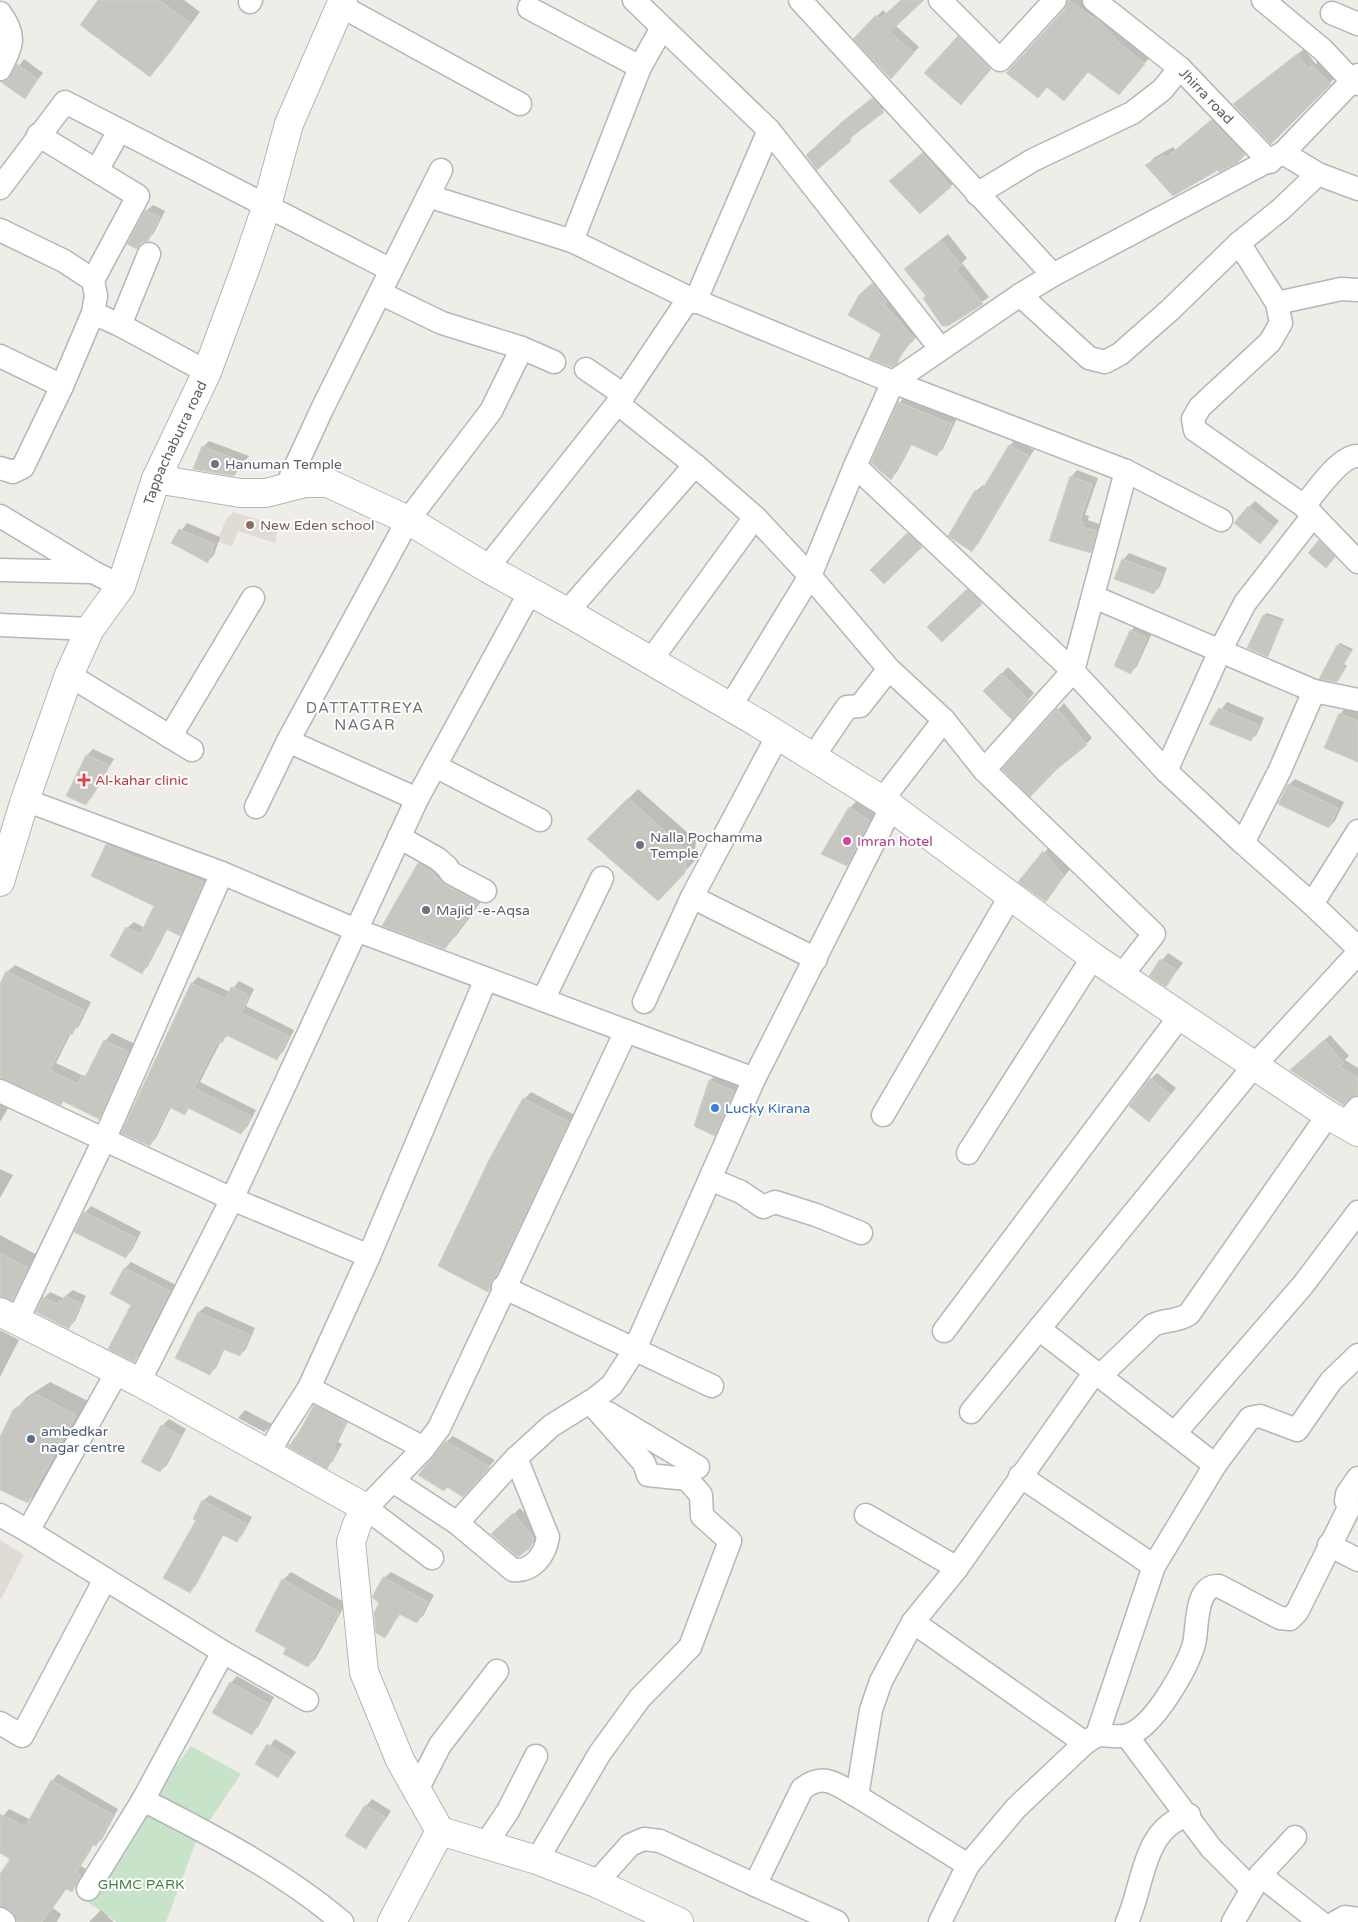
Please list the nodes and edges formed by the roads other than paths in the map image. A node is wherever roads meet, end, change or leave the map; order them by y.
1 (634, 0) edge
2 (800, 0) edge
3 (940, 0) edge
4 (1056, 0) edge
5 (1094, 0) edge
6 (1263, 0) edge
7 (342, 3) edge
8 (529, 8) dead end
9 (0, 13) edge
10 (1332, 13) dead end
11 (1358, 24) edge
12 (662, 28) junction
13 (640, 67) junction
14 (1180, 68) junction
15 (0, 69) edge
16 (1356, 80) edge
17 (520, 104) dead end
18 (769, 130) junction
19 (119, 131) junction
20 (38, 135) junction
21 (1277, 157) junction
22 (97, 170) junction
23 (441, 170) dead end
24 (1318, 174) junction
25 (0, 188) edge
26 (1358, 189) edge
27 (977, 194) junction
28 (428, 196) junction
29 (266, 205) junction
30 (0, 230) edge
31 (572, 241) junction
32 (1239, 243) junction
33 (149, 254) dead end
34 (392, 270) junction
35 (1053, 275) junction
36 (93, 280) junction
37 (1358, 290) edge
38 (380, 293) junction
39 (1020, 295) junction
40 (692, 300) junction
41 (1277, 303) junction
42 (93, 313) junction
43 (120, 325) junction
44 (522, 348) junction
45 (940, 348) junction
46 (0, 356) edge
47 (554, 362) dead end
48 (586, 369) dead end
49 (207, 372) junction
50 (893, 382) junction
51 (62, 386) junction
52 (620, 399) junction
53 (1358, 456) edge
54 (695, 465) junction
55 (855, 466) junction
56 (0, 468) edge
57 (1126, 471) junction
58 (156, 479) junction
59 (286, 487) junction
60 (1308, 512) junction
61 (0, 516) edge
62 (755, 517) junction
63 (408, 520) junction
64 (1221, 520) dead end
65 (1358, 562) edge
66 (487, 568) junction
67 (0, 570) edge
68 (93, 572) junction
69 (810, 576) junction
70 (121, 586) junction
71 (530, 592) junction
72 (1094, 596) junction
73 (253, 598) dead end
74 (567, 612) junction
75 (0, 625) edge
76 (90, 628) junction
77 (1220, 651) junction
78 (651, 660) junction
79 (889, 669) junction
80 (1074, 671) junction
81 (69, 675) junction
82 (1314, 691) junction
83 (1358, 700) edge
84 (730, 707) junction
85 (944, 720) junction
86 (778, 735) junction
87 (170, 737) junction
88 (288, 741) junction
89 (192, 750) dead end
90 (813, 757) junction
91 (435, 766) junction
92 (984, 770) junction
93 (1166, 771) junction
94 (417, 799) junction
95 (25, 800) junction
96 (886, 804) junction
97 (256, 807) dead end
98 (540, 820) dead end
99 (1358, 831) edge
100 (399, 837) junction
101 (1243, 843) junction
102 (222, 873) junction
103 (602, 878) dead end
104 (0, 882) edge
105 (485, 891) dead end
106 (1011, 895) junction
107 (692, 897) junction
108 (1312, 904) junction
109 (356, 930) junction
110 (1358, 948) edge
111 (1358, 953) edge
112 (1094, 957) junction
113 (816, 959) junction
114 (1122, 975) junction
115 (486, 979) junction
116 (543, 1000) junction
117 (644, 1002) dead end
118 (1180, 1016) junction
119 (626, 1031) junction
120 (1254, 1066) junction
121 (754, 1079) junction
122 (0, 1091) edge
123 (882, 1115) dead end
124 (1347, 1119) edge
125 (104, 1140) junction
126 (968, 1153) dead end
127 (710, 1179) junction
128 (232, 1199) junction
129 (1358, 1212) edge
130 (861, 1233) dead end
131 (369, 1256) junction
132 (503, 1287) junction
133 (9, 1316) edge
134 (1039, 1330) junction
135 (944, 1331) dead end
136 (634, 1351) junction
137 (1358, 1355) edge
138 (1097, 1374) junction
139 (128, 1377) junction
140 (712, 1386) dead end
141 (309, 1388) junction
142 (590, 1402) junction
143 (972, 1412) dead end
144 (1175, 1433) junction
145 (424, 1448) junction
146 (268, 1455) junction
147 (516, 1458) junction
148 (1215, 1465) junction
149 (698, 1466) dead end
150 (1020, 1476) junction
151 (1358, 1478) edge
152 (393, 1481) junction
153 (366, 1508) junction
154 (1354, 1508) edge
155 (866, 1514) dead end
156 (0, 1516) edge
157 (457, 1523) junction
158 (28, 1531) junction
159 (1329, 1545) junction
160 (432, 1558) dead end
161 (1358, 1560) edge
162 (1154, 1566) junction
163 (957, 1568) junction
164 (105, 1579) junction
165 (913, 1622) junction
166 (223, 1652) junction
167 (497, 1670) dead end
168 (307, 1700) dead end
169 (0, 1723) edge
170 (1128, 1736) junction
171 (1091, 1739) junction
172 (536, 1756) dead end
173 (417, 1790) junction
174 (857, 1796) junction
175 (143, 1800) junction
176 (1189, 1815) junction
177 (440, 1831) junction
178 (1296, 1836) dead end
179 (485, 1844) junction
180 (537, 1860) junction
181 (968, 1866) junction
182 (1256, 1882) junction
183 (596, 1883) junction
184 (755, 1885) junction
185 (88, 1890) dead end
186 (652, 1916) edge
187 (0, 1919) edge
188 (1358, 1919) edge
189 (4, 1922) edge
190 (342, 1922) edge
191 (392, 1922) edge
192 (679, 1922) edge
193 (837, 1922) edge
194 (940, 1922) edge
195 (1127, 1922) edge
196 (1233, 1922) edge
197 (1320, 1922) edge
198 (1336, 1922) edge

1 - 12 street
2 - 27 street
3 - 4 street
5 - 14 street, Jhirra road
6 - 16 street
7 - 17 street
7 - 29 street, Tappachabutra road
8 - 13 street
9 - 15 street
10 - 11 street
12 - 13 street
12 - 18 street
13 - 31 street
14 - 21 street, Jhirra road
14 - 27 street
16 - 21 street
18 - 40 street
18 - 45 street
19 - 20 street
19 - 22 street
19 - 29 street
20 - 22 street
20 - 25 street
21 - 24 street, Jhirra road
21 - 35 street
22 - 36 street
23 - 28 street
24 - 26 street, Jhirra road
24 - 32 street
27 - 35 street
28 - 31 street
28 - 34 street
29 - 34 street
29 - 49 street, Tappachabutra road
30 - 36 street
31 - 40 street
32 - 39 street
32 - 41 street
33 - 43 street
34 - 38 street
35 - 39 street
36 - 42 street
37 - 41 street
38 - 44 street
38 - 59 street
39 - 45 street
40 - 50 street
40 - 52 street
41 - 60 street
42 - 43 street
42 - 51 street
43 - 49 street
44 - 47 street
44 - 63 street
45 - 50 street
46 - 51 street
48 - 52 street
49 - 58 street, Tappachabutra road
50 - 55 street
50 - 57 street
51 - 56 street
52 - 54 street
52 - 66 street
53 - 60 street
54 - 62 street
54 - 74 street
55 - 69 street
55 - 80 street
57 - 64 street
57 - 72 street
58 - 59 street
58 - 70 street, Tappachabutra road
59 - 63 street
60 - 65 street
60 - 77 street
61 - 68 street
62 - 69 street
62 - 78 street
63 - 66 street
63 - 88 street
66 - 71 street
67 - 68 street
68 - 70 street
69 - 79 street
69 - 84 street
70 - 76 street, Tappachabutra road
71 - 74 street
71 - 91 street
72 - 77 street
72 - 80 street
73 - 87 street
74 - 78 street
75 - 76 street
76 - 81 street, Tappachabutra road
77 - 82 street
77 - 93 street
78 - 84 street
79 - 85 street
79 - 90 street
80 - 92 street
80 - 93 street
81 - 87 street
81 - 95 street, Tappachabutra road
82 - 83 street
82 - 101 street
84 - 86 street
85 - 92 street
85 - 96 street
86 - 90 street
86 - 107 street
87 - 89 street
88 - 94 street
88 - 97 street
90 - 96 street
91 - 94 street
91 - 98 street
92 - 114 street
93 - 101 street
94 - 100 street
95 - 102 street
95 - 104 street, Tappachabutra road
96 - 106 street
96 - 113 street
99 - 108 street
100 - 105 street
100 - 109 street
101 - 108 street
102 - 109 street
102 - 125 street
103 - 116 street
106 - 112 street
106 - 123 street
107 - 113 street
107 - 117 street
108 - 110 street
109 - 115 street
109 - 128 street
111 - 120 street
112 - 114 street
112 - 126 street
113 - 121 street
114 - 118 street
115 - 116 street
115 - 131 street
116 - 119 street
118 - 120 street
118 - 135 street
119 - 121 street
119 - 132 street
120 - 124 street
120 - 134 street
121 - 127 street
122 - 125 street
124 - 138 street
125 - 128 street
125 - 133 street
127 - 130 street
127 - 136 street
128 - 131 street
128 - 139 street
129 - 144 street
131 - 141 street
132 - 136 street
132 - 145 street
133 - 139 street
134 - 138 street
134 - 143 street
136 - 140 street
136 - 142 street
137 - 148 street
138 - 144 street
138 - 150 street
139 - 146 street
139 - 158 street
141 - 145 street
141 - 146 street
142 - 147 street
142 - 149 street
142 - 180 street
144 - 148 street
145 - 152 street
146 - 153 street
147 - 157 street
147 - 157 street
148 - 162 street
150 - 162 street
150 - 163 street
151 - 154 street
152 - 153 street
152 - 157 street
153 - 160 street
153 - 173 street
154 - 159 street
155 - 163 street
156 - 158 street
158 - 164 street
159 - 161 street
159 - 170 street
162 - 171 street
163 - 165 street
164 - 166 street
164 - 169 street
165 - 171 street
165 - 174 street
166 - 168 street
166 - 175 street
167 - 173 street
170 - 171 street
170 - 176 street
171 - 181 street
172 - 179 street
173 - 177 street
174 - 181 street
174 - 184 street
175 - 185 street
175 - 190 street
176 - 182 street
176 - 195 street
177 - 179 street
177 - 191 street
178 - 182 street
179 - 180 street
180 - 183 street
181 - 194 street
182 - 196 street
182 - 197 street
183 - 184 street
183 - 186 street
184 - 193 street
186 - 192 street
187 - 189 street
188 - 198 street

